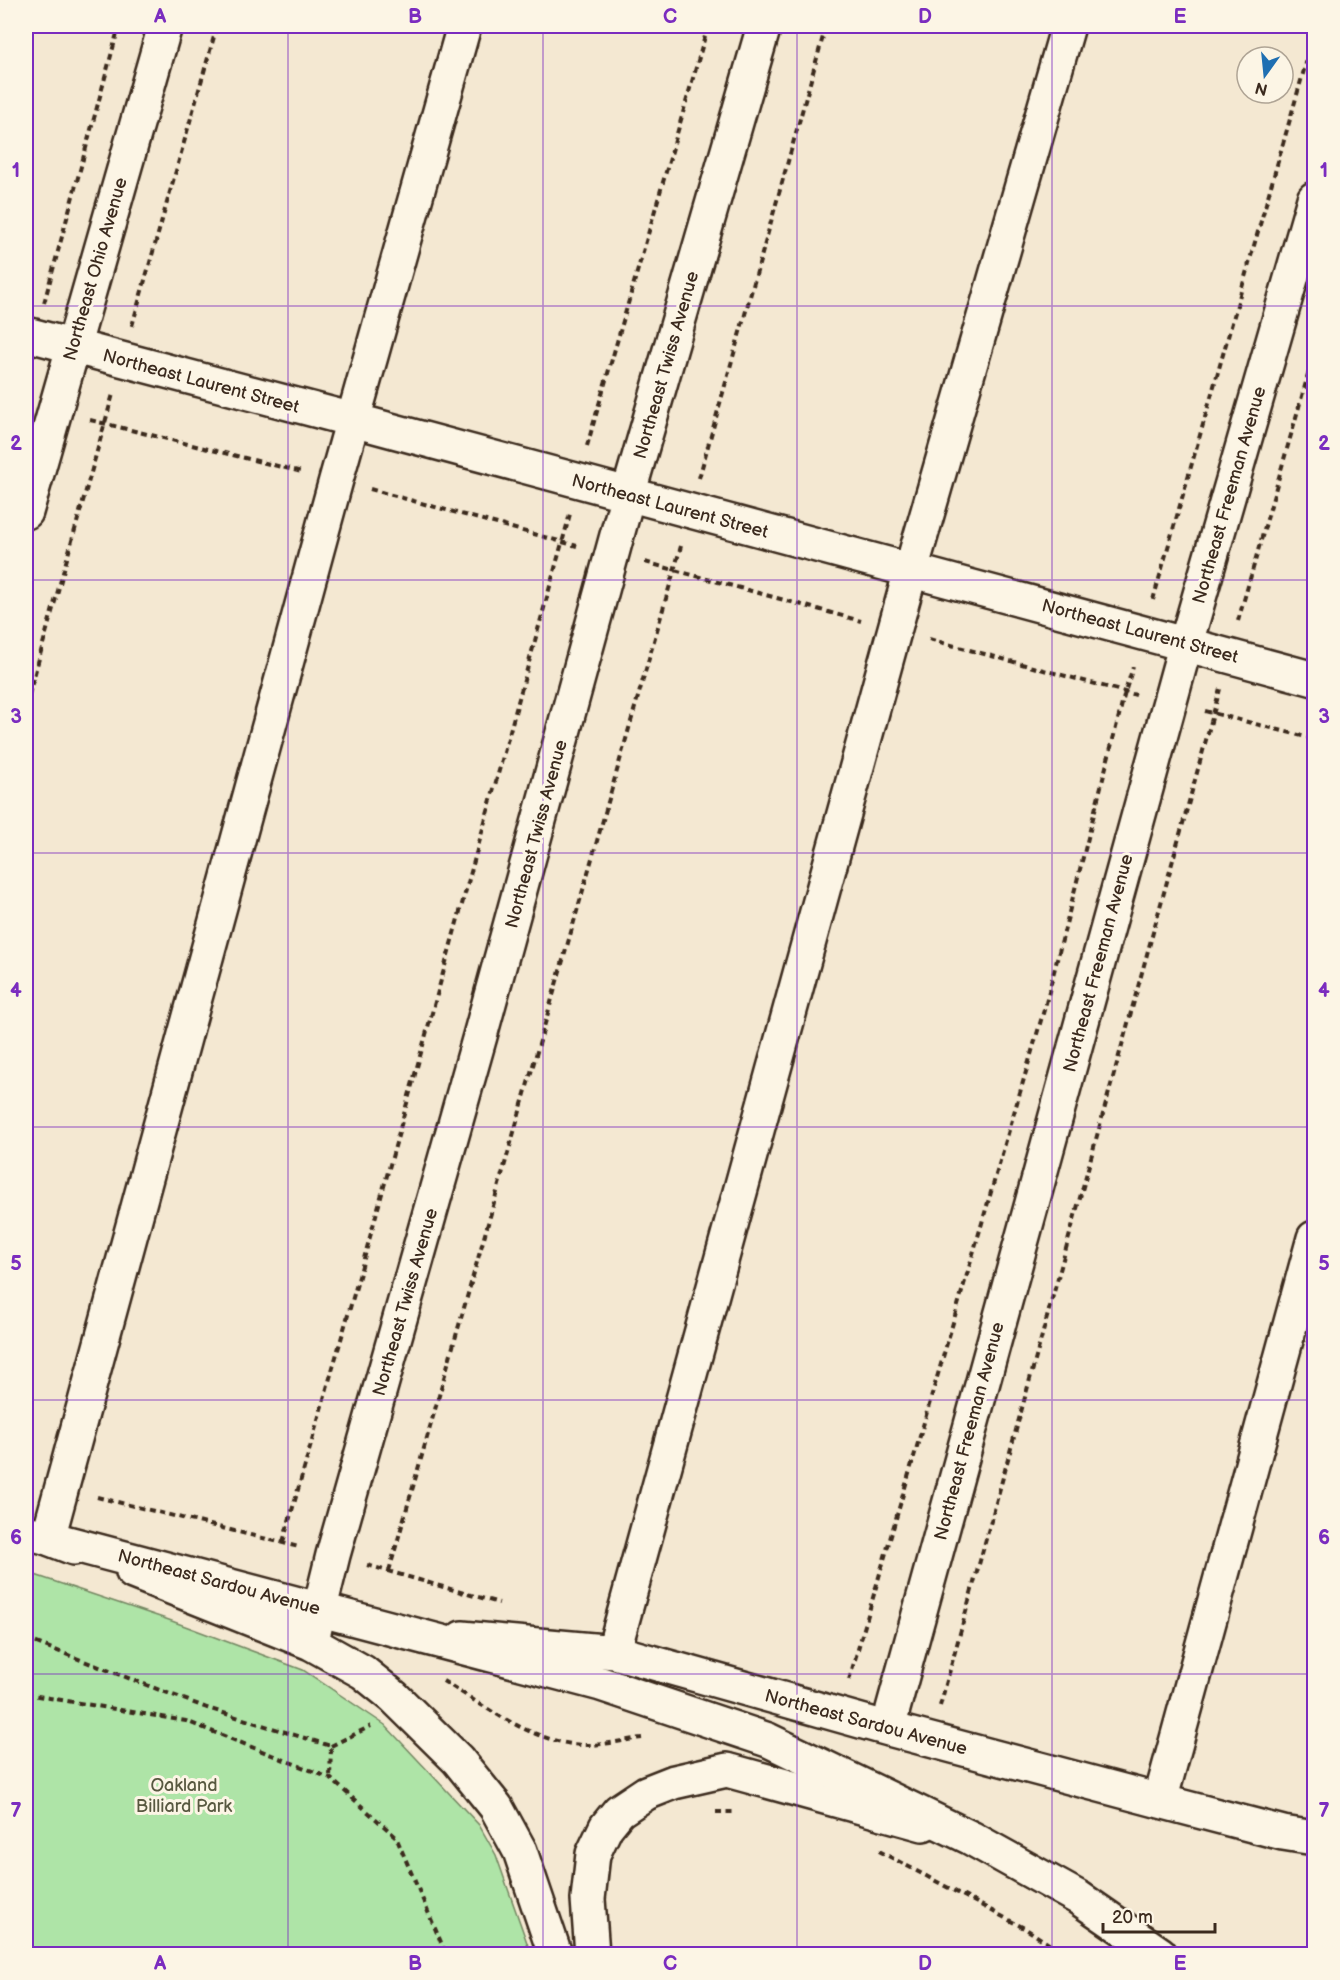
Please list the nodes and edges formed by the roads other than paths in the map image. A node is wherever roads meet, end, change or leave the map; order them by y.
1 (165, 26) edge
2 (464, 26) edge
3 (764, 26) edge
4 (1068, 26) edge
5 (1314, 199) edge
6 (30, 336) edge
7 (72, 347) junction
8 (353, 420) junction
9 (628, 495) junction
10 (26, 512) edge
11 (912, 570) junction
12 (1186, 643) junction
13 (1314, 679) edge
14 (1314, 1238) edge
15 (37, 1535) edge
16 (320, 1608) junction
17 (412, 1633) junction
18 (311, 1643) junction
19 (615, 1652) junction
20 (890, 1729) junction
21 (1160, 1801) junction
22 (971, 1838) junction
23 (1314, 1838) edge
24 (555, 1954) edge
25 (591, 1954) edge
26 (1160, 1954) edge

1 - 7 street, Northeast Ohio Avenue
2 - 8 street
3 - 9 street, Northeast Twiss Avenue
4 - 11 street
5 - 12 street, Northeast Freeman Avenue
6 - 7 street, Northeast Laurent Street
7 - 8 street, Northeast Laurent Street
7 - 10 street, Northeast Ohio Avenue
8 - 9 street, Northeast Laurent Street
8 - 15 street
9 - 11 street, Northeast Laurent Street
9 - 16 street, Northeast Twiss Avenue
11 - 12 street, Northeast Laurent Street
11 - 19 street
12 - 13 street, Northeast Laurent Street
12 - 20 street, Northeast Freeman Avenue
14 - 21 street
15 - 16 street, Northeast Sardou Avenue
15 - 18 street
16 - 17 street, Northeast Sardou Avenue
16 - 18 street, Northeast Twiss Avenue
17 - 19 street, Northeast Sardou Avenue
17 - 22 street, Northeast Sardou Avenue
18 - 24 street
19 - 20 street, Northeast Sardou Avenue
20 - 21 street, Northeast Sardou Avenue
21 - 23 street, Northeast Sardou Avenue
22 - 25 street
22 - 26 street, Northeast Sardou Avenue

